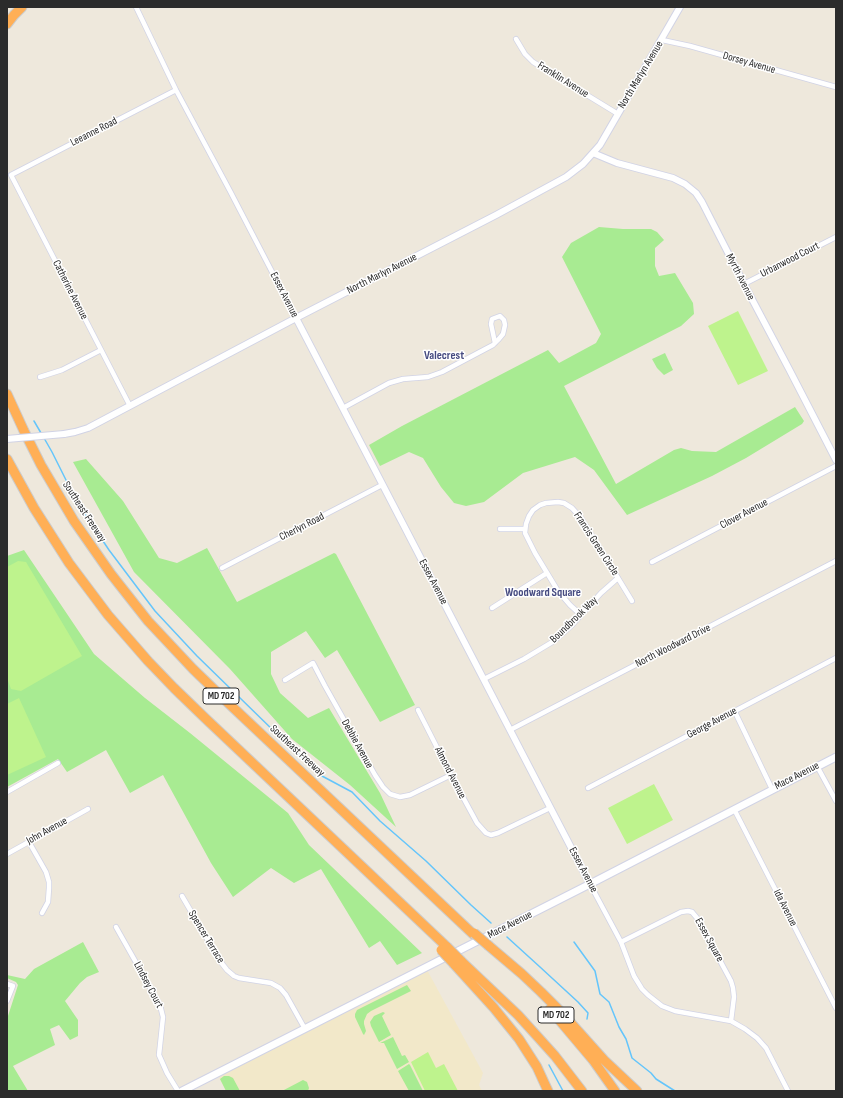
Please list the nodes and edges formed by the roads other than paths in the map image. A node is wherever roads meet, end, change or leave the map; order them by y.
1 (22, 7) edge
2 (136, 7) edge
3 (680, 7) edge
4 (7, 24) edge
5 (516, 39) dead end
6 (662, 40) junction
7 (836, 87) edge
8 (176, 90) junction
9 (618, 114) junction
10 (593, 153) junction
11 (11, 175) joint
12 (836, 236) edge
13 (744, 284) junction
14 (296, 318) junction
15 (495, 343) junction
16 (101, 350) junction
17 (40, 377) dead end
18 (7, 390) edge
19 (7, 394) edge
20 (130, 406) junction
21 (343, 408) junction
22 (24, 431) junction
23 (7, 439) edge
24 (7, 459) edge
25 (836, 460) edge
26 (836, 466) edge
27 (382, 485) junction
28 (500, 529) dead end
29 (525, 529) junction
30 (836, 561) edge
31 (652, 562) dead end
32 (222, 568) dead end
33 (547, 574) junction
34 (618, 578) junction
35 (632, 601) dead end
36 (492, 608) dead end
37 (581, 614) junction
38 (836, 658) edge
39 (484, 679) junction
40 (285, 680) dead end
41 (418, 710) dead end
42 (735, 712) junction
43 (510, 730) junction
44 (836, 756) edge
45 (58, 763) dead end
46 (817, 766) junction
47 (451, 775) junction
48 (588, 788) dead end
49 (772, 789) junction
50 (7, 792) edge
51 (836, 801) edge
52 (550, 808) junction
53 (88, 809) dead end
54 (734, 809) junction
55 (29, 842) junction
56 (7, 854) edge
57 (590, 884) junction
58 (182, 896) dead end
59 (42, 912) dead end
60 (116, 927) dead end
61 (622, 942) junction
62 (488, 947) junction
63 (458, 962) junction
64 (7, 984) edge
65 (7, 1001) edge
66 (836, 1008) edge
67 (731, 1021) junction
68 (305, 1029) junction
69 (178, 1091) edge
70 (182, 1091) edge
71 (548, 1091) edge
72 (582, 1091) edge
73 (615, 1091) edge
74 (638, 1091) edge
75 (788, 1091) edge

1 - 4 highway
2 - 8 street, Essex Avenue
3 - 6 street, North Marlyn Avenue
5 - 9 street, Franklin Avenue
6 - 7 street, Dorsey Avenue
6 - 9 street, North Marlyn Avenue
8 - 11 street, Leeanne Road
8 - 14 street, Essex Avenue
9 - 10 street, North Marlyn Avenue
10 - 13 street, Myrth Avenue
10 - 14 street, North Marlyn Avenue
11 - 16 street, Catherine Avenue
12 - 13 street, Urbanwood Court
13 - 25 street, Myrth Avenue
14 - 20 street, North Marlyn Avenue
14 - 21 street, Essex Avenue
15 - 15 street
15 - 21 street
16 - 17 street
16 - 20 street, Catherine Avenue
18 - 22 highway
19 - 22 highway, Southeast Freeway / MD 702
20 - 23 street, North Marlyn Avenue, bridge
21 - 27 street, Essex Avenue
22 - 62 highway, Southeast Freeway / MD 702, bridge
24 - 63 highway, MD 702, bridge
26 - 31 street, Clover Avenue
27 - 32 street, Cherlyn Road
27 - 39 street, Essex Avenue
28 - 29 street
29 - 33 street
29 - 34 street, Francis Green Circle
30 - 43 street, North Woodward Drive
33 - 36 street
33 - 37 street
34 - 35 street, Francis Green Circle
34 - 37 street, Boundbrook Way
37 - 39 street, Boundbrook Way
38 - 42 street, George Avenue
39 - 43 street, Essex Avenue
40 - 47 street, Debbie Avenue
41 - 47 street, Almond Avenue
42 - 48 street, George Avenue
42 - 49 street
43 - 52 street, Essex Avenue
44 - 46 main road, Mace Avenue
45 - 50 street
46 - 49 main road, Mace Avenue
46 - 51 street
47 - 52 street, Almond Avenue
49 - 54 main road, Mace Avenue
52 - 57 street, Essex Avenue
53 - 55 street, John Avenue
54 - 57 main road, Mace Avenue
54 - 66 street, Ida Avenue
55 - 56 street, John Avenue
55 - 59 street
57 - 61 street, Essex Avenue
57 - 68 main road, Mace Avenue
58 - 68 street, Spencer Terrace
60 - 69 street, Lindsey Court
61 - 67 street, Essex Avenue
61 - 67 street, Essex Square
62 - 73 highway, Southeast Freeway / MD 702
62 - 74 highway
63 - 71 highway
63 - 72 highway, MD 702
64 - 65 street
67 - 75 street, Essex Avenue
68 - 70 main road, Mace Avenue

